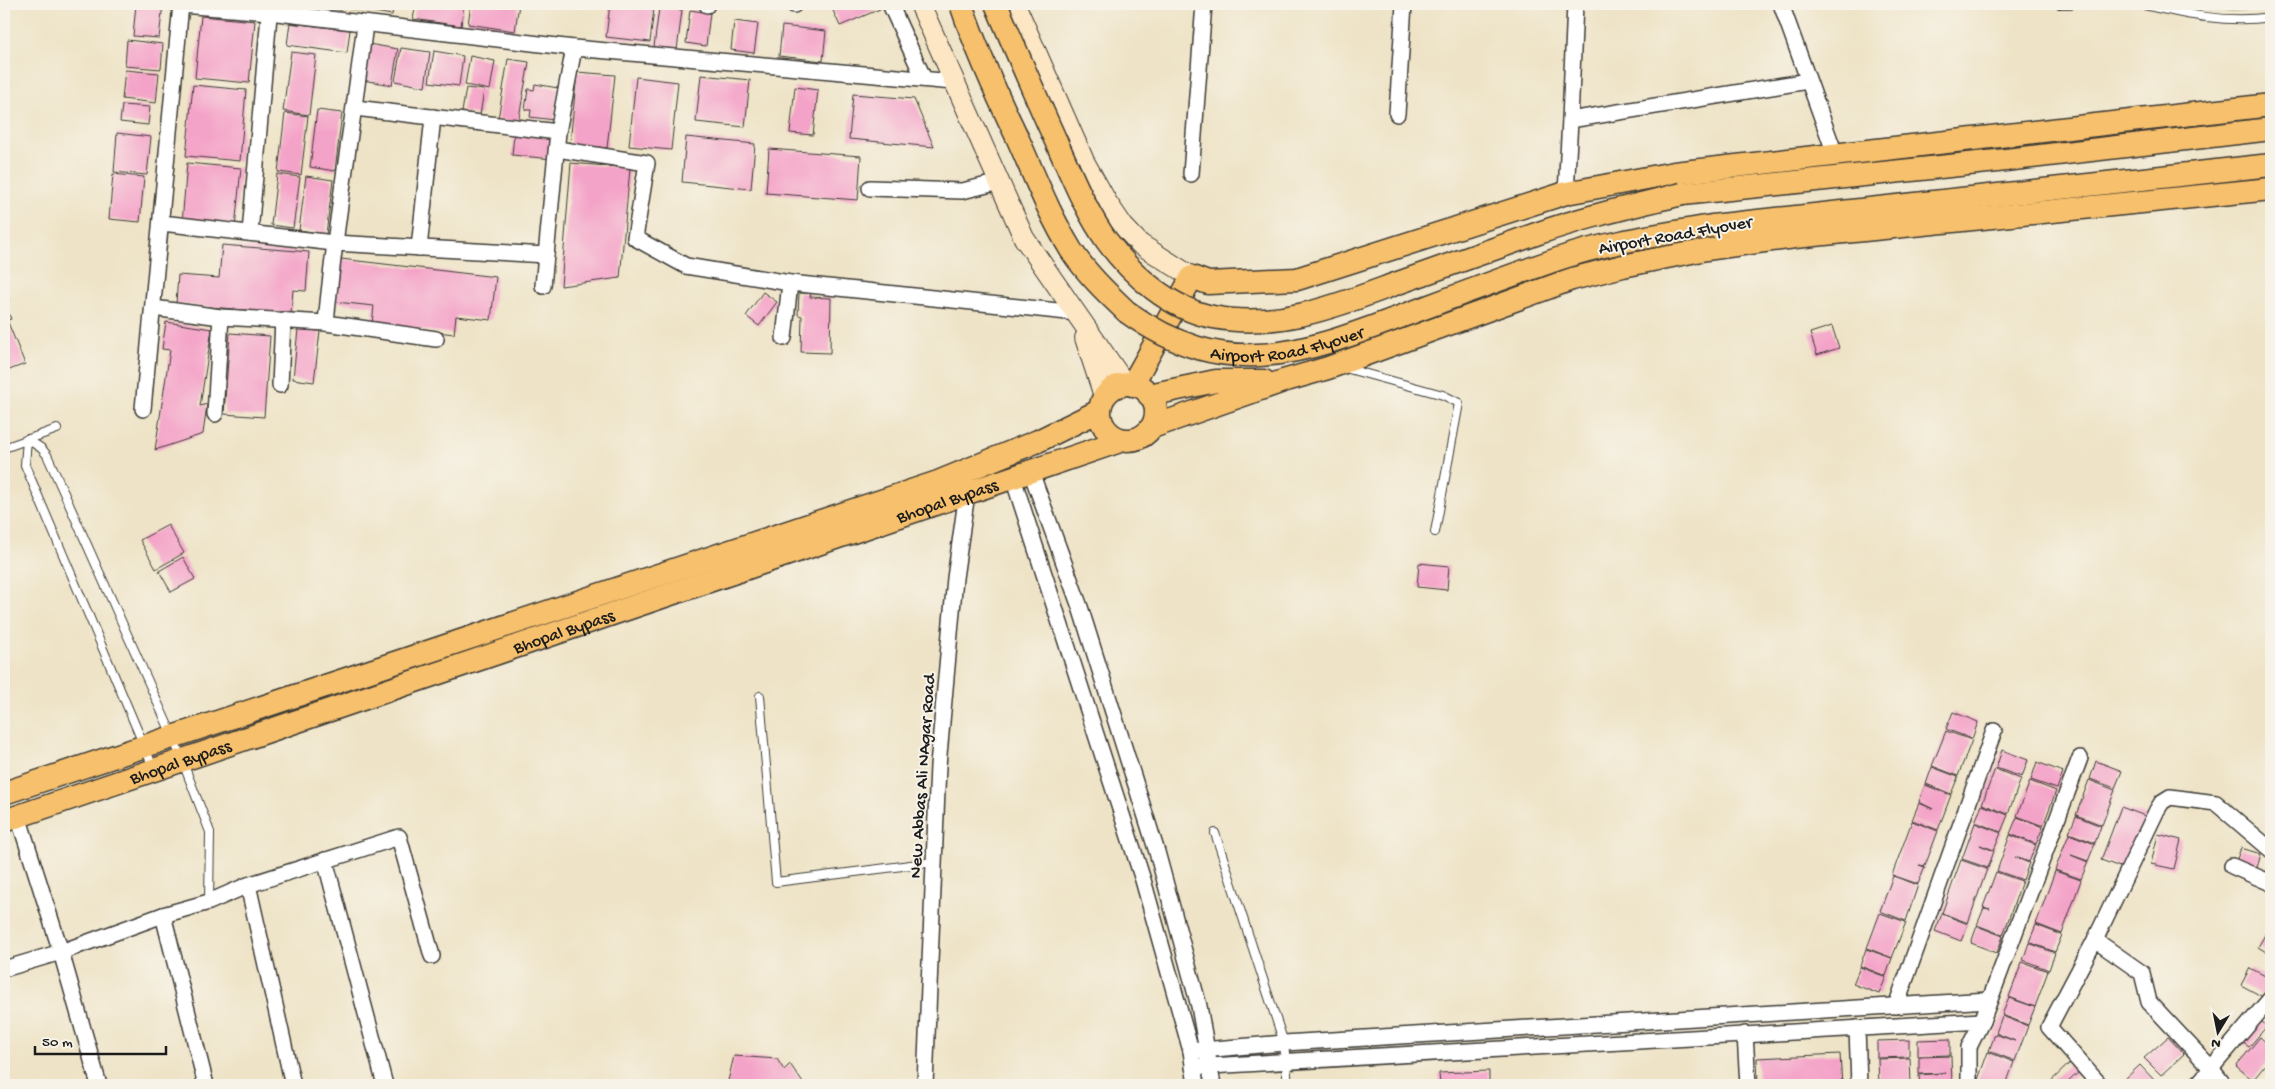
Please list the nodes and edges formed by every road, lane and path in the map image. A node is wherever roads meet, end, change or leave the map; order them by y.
1 (181, 4) edge
2 (890, 4) edge
3 (920, 4) edge
4 (960, 4) edge
5 (996, 4) edge
6 (1015, 4) edge
7 (1204, 4) edge
8 (1404, 4) edge
9 (1575, 4) edge
10 (1781, 4) edge
11 (2060, 4) edge
12 (2071, 4) edge
13 (2140, 4) edge
14 (270, 8) edge
15 (2271, 17) edge
16 (366, 24) junction
17 (574, 48) junction
18 (924, 79) junction
19 (1808, 81) junction
20 (953, 82) junction
21 (2271, 106) edge
22 (355, 108) junction
23 (1397, 114) dead end
24 (433, 117) junction
25 (1570, 120) junction
26 (2271, 129) edge
27 (558, 132) junction
28 (557, 149) junction
29 (1831, 155) junction
30 (2271, 165) edge
31 (1191, 174) dead end
32 (1829, 177) junction
33 (1000, 182) junction
34 (870, 188) dead end
35 (2271, 189) edge
36 (1566, 193) junction
37 (162, 223) junction
38 (1795, 226) junction
39 (250, 233) junction
40 (334, 243) junction
41 (419, 248) junction
42 (546, 255) junction
43 (1200, 280) junction
44 (790, 283) junction
45 (543, 286) dead end
46 (153, 308) junction
47 (1077, 313) junction
48 (221, 317) junction
49 (283, 320) junction
50 (326, 324) junction
51 (784, 338) dead end
52 (436, 339) dead end
53 (1328, 368) junction
54 (1283, 381) junction
55 (280, 385) dead end
56 (1137, 388) junction
57 (1102, 404) junction
58 (144, 409) dead end
59 (215, 414) dead end
60 (1152, 427) junction
61 (57, 429) dead end
62 (27, 440) junction
63 (1123, 440) junction
64 (4, 448) edge
65 (968, 470) junction
66 (1022, 475) junction
67 (968, 493) junction
68 (1435, 532) dead end
69 (760, 696) dead end
70 (1994, 731) dead end
71 (173, 736) junction
72 (142, 747) junction
73 (2080, 758) dead end
74 (184, 760) junction
75 (154, 770) junction
76 (4, 793) edge
77 (11, 818) edge
78 (1215, 833) dead end
79 (2271, 850) edge
80 (325, 860) junction
81 (934, 862) junction
82 (2232, 866) dead end
83 (2271, 884) edge
84 (248, 885) junction
85 (209, 902) junction
86 (163, 915) junction
87 (2095, 940) junction
88 (61, 952) junction
89 (432, 956) dead end
90 (4, 969) edge
91 (2271, 998) edge
92 (1989, 1000) junction
93 (1896, 1006) junction
94 (1982, 1021) junction
95 (1856, 1028) junction
96 (1746, 1034) junction
97 (1284, 1043) junction
98 (1207, 1050) junction
99 (1191, 1051) junction
100 (1286, 1062) junction
101 (1210, 1066) junction
102 (1193, 1067) junction
103 (2210, 1067) junction
104 (99, 1085) edge
105 (206, 1085) edge
106 (293, 1085) edge
107 (385, 1085) edge
108 (925, 1085) edge
109 (1196, 1085) edge
110 (1213, 1085) edge
111 (1288, 1085) edge
112 (1748, 1085) edge
113 (1859, 1085) edge
114 (1969, 1085) edge
115 (2100, 1085) edge
116 (2196, 1085) edge
117 (2224, 1085) edge

1 - 14 street
1 - 37 street
2 - 18 street
3 - 20 street
4 - 38 main road, Airport Road Flyover, bridge
5 - 32 main road, Airport Road Flyover, bridge
6 - 43 street
7 - 31 street
8 - 23 street
9 - 25 street
10 - 19 street
11 - 12 lane
13 - 15 lane
14 - 16 street
14 - 39 street
16 - 17 street
16 - 22 street
17 - 18 street
17 - 27 street
18 - 20 street
19 - 25 street
19 - 29 street
20 - 33 street
21 - 29 main road
22 - 24 street
22 - 40 street
24 - 27 street
24 - 41 street
25 - 36 street
26 - 32 main road, Airport Road Flyover
27 - 28 street
28 - 42 street
28 - 44 street
29 - 32 main road
29 - 36 main road
30 - 38 main road
33 - 34 street
33 - 47 street
35 - 38 main road
36 - 43 main road
37 - 39 street
37 - 46 street
38 - 53 main road
39 - 40 street
40 - 41 street
40 - 50 street
41 - 42 street
42 - 45 street
43 - 56 main road
44 - 47 street
44 - 51 street
46 - 48 street
46 - 58 street
47 - 56 street
47 - 57 street
48 - 49 street
48 - 59 street
49 - 50 street
49 - 55 street
50 - 52 street
53 - 54 main road
53 - 68 lane
54 - 56 main road
54 - 60 main road
56 - 57 main road
56 - 60 main road
57 - 63 main road
57 - 65 main road, Bhopal Bypass
60 - 63 main road
61 - 62 lane
62 - 64 lane
62 - 71 lane
62 - 72 lane
63 - 66 main road, Bhopal Bypass
65 - 67 street, New Abbas Ali NAgar Road
65 - 71 main road, Bhopal Bypass
66 - 67 main road, Bhopal Bypass
66 - 98 street
66 - 99 street
67 - 74 main road, Bhopal Bypass
67 - 81 street, New Abbas Ali NAgar Road
69 - 81 lane
70 - 93 street
71 - 72 main road, Bhopal Bypass
71 - 74 lane
72 - 75 lane
72 - 76 main road, Bhopal Bypass
73 - 92 street
74 - 75 main road, Bhopal Bypass
74 - 85 lane
75 - 77 main road, Bhopal Bypass
77 - 88 street
78 - 97 lane
79 - 87 street
80 - 84 street
80 - 89 street
80 - 107 street
81 - 108 street, New Abbas Ali NAgar Road
82 - 83 street
84 - 85 street
84 - 106 street
85 - 86 street
86 - 88 street
86 - 105 street
87 - 103 street
87 - 115 street
88 - 90 street
88 - 104 street
91 - 103 street
92 - 93 street
92 - 94 street
93 - 97 street
94 - 95 street
94 - 114 street
95 - 96 street
95 - 113 street
96 - 100 street
96 - 112 street
97 - 98 street
97 - 100 lane
98 - 99 street
98 - 101 street
99 - 102 street
100 - 101 street
100 - 111 lane
101 - 102 street
101 - 110 street
102 - 109 street
103 - 116 street
103 - 117 street

